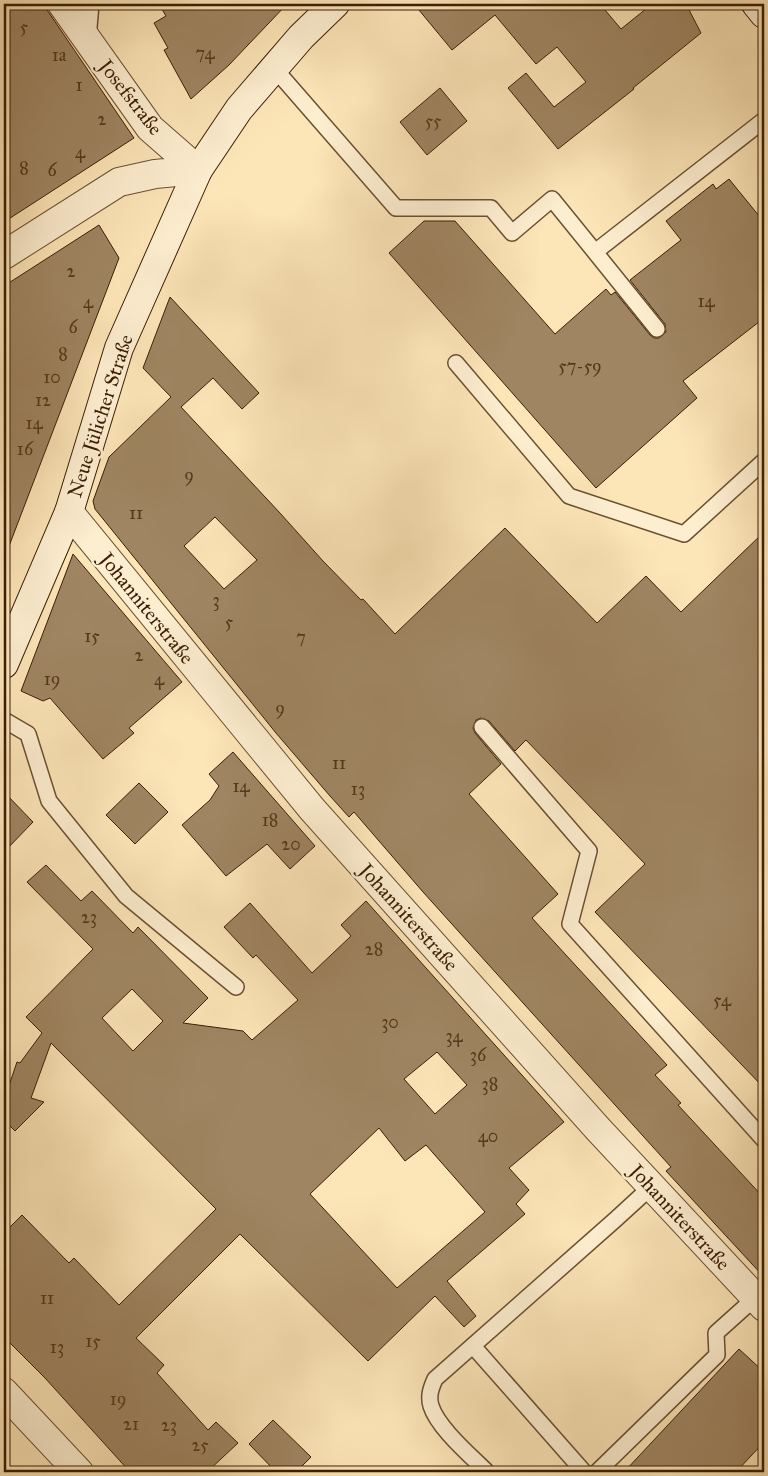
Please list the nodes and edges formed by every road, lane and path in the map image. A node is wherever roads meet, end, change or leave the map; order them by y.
1 (62, 4) edge
2 (91, 4) edge
3 (335, 4) edge
4 (756, 4) edge
5 (764, 14) edge
6 (88, 41) junction
7 (274, 68) junction
8 (764, 120) edge
9 (198, 170) junction
10 (595, 252) junction
11 (4, 255) edge
12 (657, 329) dead end
13 (456, 363) dead end
14 (764, 461) edge
15 (69, 512) junction
16 (4, 664) edge
17 (4, 720) edge
18 (482, 727) dead end
19 (236, 987) dead end
20 (764, 1140) edge
21 (652, 1186) junction
22 (760, 1303) edge
23 (473, 1346) junction
24 (4, 1392) edge
25 (79, 1472) edge
26 (487, 1472) edge
27 (584, 1472) edge
28 (597, 1472) edge

1 - 6 street, Josefstraße
2 - 6 lane, Josefstraße
3 - 7 street, Neue Jülicher Straße
4 - 5 street
6 - 9 street, Josefstraße
7 - 9 street, Neue Jülicher Straße
7 - 10 lane
8 - 10 lane
9 - 11 street
9 - 15 street, Neue Jülicher Straße
10 - 12 lane
13 - 14 lane
15 - 16 street, Neue Jülicher Straße
15 - 21 street, Johanniterstraße
17 - 19 lane
18 - 20 lane
21 - 22 street, Johanniterstraße
21 - 23 lane
22 - 28 lane
23 - 26 lane
23 - 27 lane
24 - 25 street

